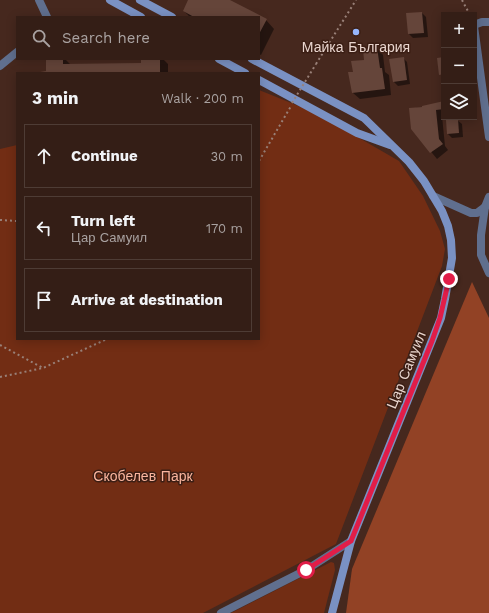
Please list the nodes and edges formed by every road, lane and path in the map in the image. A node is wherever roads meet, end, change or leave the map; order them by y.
1 (39, 0) edge
2 (110, 0) edge
3 (140, 0) edge
4 (356, 0) edge
5 (462, 0) edge
6 (468, 12) edge
7 (47, 16) edge
8 (139, 16) edge
9 (170, 16) edge
10 (489, 22) edge
11 (477, 24) edge
12 (477, 47) edge
13 (16, 53) edge
14 (221, 60) edge
15 (254, 60) edge
16 (0, 66) edge
17 (243, 72) edge
18 (260, 81) edge
19 (489, 137) edge
20 (393, 146) junction
21 (260, 159) edge
22 (434, 196) junction
23 (489, 197) edge
24 (485, 207) junction
25 (0, 220) edge
26 (16, 221) edge
27 (489, 273) edge
28 (105, 340) edge
29 (0, 345) edge
30 (43, 368) junction
31 (0, 377) edge
32 (351, 541) junction
33 (221, 613) edge
34 (332, 613) edge

1 - 7 street
2 - 8 street
3 - 9 street
4 - 21 path, bridge
5 - 6 path
10 - 11 street
12 - 19 street
13 - 16 street
14 - 17 street
15 - 20 street, Цар Самуил
18 - 20 street, Цар Самуил
20 - 22 street, Цар Самуил
22 - 24 street
22 - 32 street, Цар Самуил
23 - 24 street
24 - 27 street
25 - 26 path
28 - 30 path
29 - 30 path
30 - 31 path
32 - 33 street
32 - 34 street, Цар Самуил

